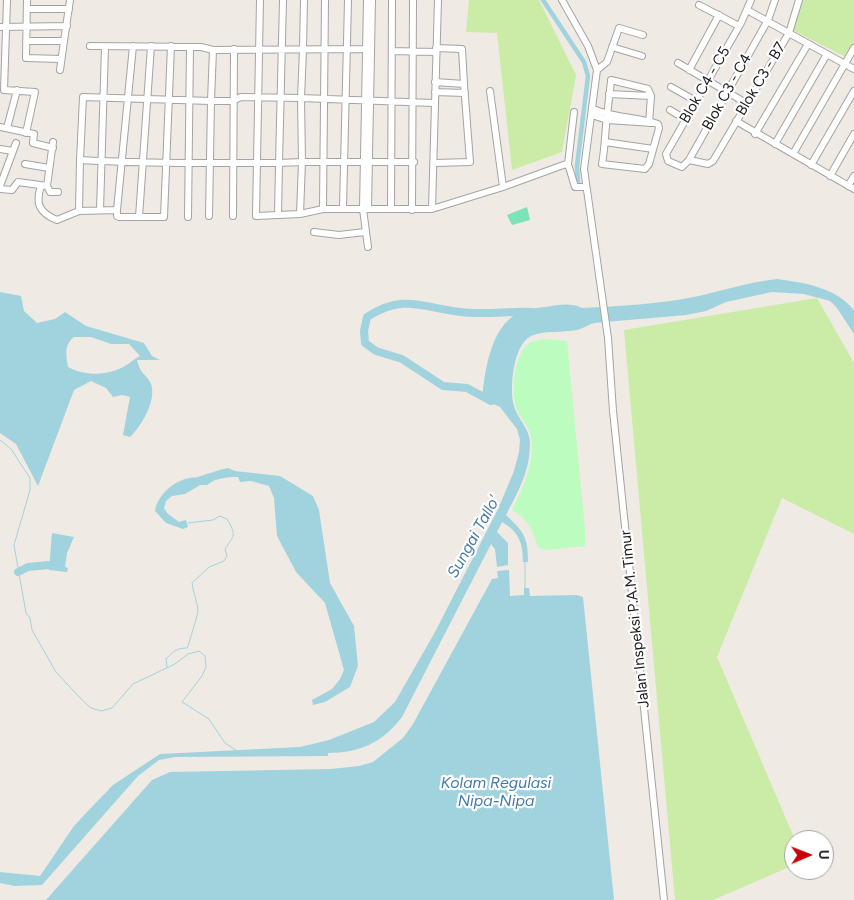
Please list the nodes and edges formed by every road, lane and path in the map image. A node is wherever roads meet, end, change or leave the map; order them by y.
1 (8, 0) edge
2 (27, 0) edge
3 (70, 0) edge
4 (260, 0) edge
5 (282, 0) edge
6 (304, 0) edge
7 (325, 0) edge
8 (348, 0) edge
9 (367, 0) edge
10 (372, 0) edge
11 (392, 0) edge
12 (413, 0) edge
13 (438, 0) edge
14 (562, 0) edge
15 (751, 0) edge
16 (775, 0) edge
17 (799, 0) edge
18 (699, 5) dead end
19 (27, 9) junction
20 (69, 9) junction
21 (747, 10) junction
22 (719, 15) junction
23 (768, 20) junction
24 (26, 26) junction
25 (67, 26) junction
26 (739, 26) junction
27 (3, 27) edge
28 (789, 33) junction
29 (643, 35) dead end
30 (26, 41) junction
31 (64, 41) junction
32 (808, 44) junction
33 (90, 46) dead end
34 (133, 46) junction
35 (152, 46) junction
36 (171, 46) junction
37 (105, 47) junction
38 (190, 47) junction
39 (612, 47) junction
40 (3, 48) edge
41 (854, 48) edge
42 (325, 49) junction
43 (347, 49) junction
44 (369, 49) junction
45 (213, 50) junction
46 (234, 50) junction
47 (258, 50) junction
48 (282, 50) junction
49 (303, 50) junction
50 (436, 50) junction
51 (392, 51) junction
52 (412, 51) junction
53 (827, 54) junction
54 (642, 56) dead end
55 (61, 59) junction
56 (678, 63) dead end
57 (845, 64) junction
58 (854, 69) edge
59 (3, 70) edge
60 (60, 70) dead end
61 (597, 70) junction
62 (689, 70) junction
63 (708, 81) junction
64 (435, 82) junction
65 (464, 84) junction
66 (671, 87) dead end
67 (2, 90) edge
68 (16, 90) junction
69 (854, 91) edge
70 (435, 92) junction
71 (465, 92) junction
72 (490, 92) dead end
73 (727, 92) junction
74 (609, 94) junction
75 (651, 96) junction
76 (104, 98) junction
77 (258, 98) junction
78 (301, 98) junction
79 (129, 99) junction
80 (281, 99) junction
81 (324, 99) junction
82 (148, 100) junction
83 (168, 100) junction
84 (189, 100) junction
85 (696, 100) junction
86 (211, 101) junction
87 (232, 101) junction
88 (346, 101) junction
89 (368, 102) junction
90 (391, 103) junction
91 (434, 103) junction
92 (746, 103) junction
93 (414, 104) junction
94 (670, 110) dead end
95 (574, 112) dead end
96 (592, 112) junction
97 (607, 118) junction
98 (685, 119) junction
99 (651, 122) junction
100 (735, 123) junction
101 (4, 128) edge
102 (26, 132) junction
103 (755, 134) junction
104 (854, 134) edge
105 (605, 142) junction
106 (16, 143) dead end
107 (775, 144) junction
108 (0, 149) edge
109 (653, 149) junction
110 (13, 151) junction
111 (793, 154) junction
112 (80, 160) junction
113 (689, 160) junction
114 (101, 161) junction
115 (123, 162) junction
116 (302, 162) junction
117 (324, 162) junction
118 (345, 162) junction
119 (367, 162) junction
120 (392, 162) junction
121 (414, 162) junction
122 (144, 163) junction
123 (165, 163) junction
124 (188, 163) junction
125 (210, 163) junction
126 (232, 163) junction
127 (256, 163) junction
128 (279, 163) junction
129 (25, 164) dead end
130 (435, 164) junction
131 (568, 164) junction
132 (811, 165) junction
133 (49, 168) junction
134 (830, 176) junction
135 (854, 176) edge
136 (44, 186) junction
137 (503, 187) junction
138 (585, 187) junction
139 (0, 188) edge
140 (851, 188) edge
141 (58, 192) dead end
142 (343, 208) junction
143 (323, 209) junction
144 (366, 209) junction
145 (391, 209) junction
146 (432, 209) junction
147 (100, 210) junction
148 (117, 210) junction
149 (412, 210) junction
150 (79, 211) junction
151 (300, 214) junction
152 (278, 215) junction
153 (209, 216) dead end
154 (233, 216) dead end
155 (139, 217) junction
156 (188, 217) dead end
157 (314, 232) dead end
158 (365, 232) junction
159 (368, 247) dead end
160 (664, 900) edge

1 - 27 street
2 - 19 street
3 - 20 street
4 - 47 street
5 - 48 street
6 - 49 street
7 - 42 street
8 - 43 street
9 - 44 street
10 - 44 street
11 - 51 street
12 - 52 street
13 - 50 street
14 - 61 street
15 - 21 street, Blok C4 - C5
16 - 23 street, Blok C3 - C4
17 - 28 street, Blok C3 - B7
18 - 22 street
19 - 20 street
19 - 24 street
20 - 25 street
21 - 23 street
21 - 26 street, Blok C4 - C5
22 - 26 street
22 - 62 street
23 - 28 street
23 - 73 street, Blok C3 - C4
24 - 25 street
24 - 27 street
24 - 30 street
25 - 31 street
26 - 63 street, Blok C4 - C5
27 - 40 street
28 - 32 street
28 - 92 street, Blok C3 - B7
29 - 39 street
30 - 31 street
30 - 55 street
31 - 55 street
32 - 53 street
32 - 103 street
33 - 37 street
34 - 35 street
34 - 37 street
34 - 79 street
35 - 36 street
35 - 82 street
36 - 38 street
36 - 83 street
37 - 76 street
38 - 45 street
38 - 84 street
39 - 54 street
39 - 61 street
40 - 59 street
41 - 57 street
42 - 43 street
42 - 49 street
42 - 81 street
43 - 44 street
43 - 88 street
44 - 89 street
45 - 46 street
45 - 86 street
46 - 47 street
46 - 87 street
47 - 48 street
47 - 77 street
48 - 49 street
48 - 80 street
49 - 78 street
50 - 52 street
50 - 64 street
50 - 65 street
51 - 52 street
51 - 90 street
52 - 93 street
53 - 57 street
53 - 107 street
55 - 60 street
56 - 62 street
57 - 58 street
57 - 111 street
59 - 67 street
61 - 96 street, Jalan Inspeksi P.A.M. Timur
62 - 63 street
63 - 73 street
63 - 85 street, Blok C4 - C5
64 - 65 street
64 - 70 street
65 - 71 street
66 - 85 street
67 - 68 street
68 - 101 street
68 - 102 street
69 - 132 street
70 - 71 street
70 - 91 street
71 - 130 street
72 - 137 street
73 - 92 street
73 - 113 street, Blok C3 - C4
74 - 75 street
74 - 75 street
74 - 97 street
75 - 99 street
76 - 79 street
76 - 112 street
76 - 114 street
77 - 80 street
77 - 87 street
77 - 127 street
78 - 80 street
78 - 81 street
78 - 116 street
79 - 82 street
79 - 115 street
80 - 128 street
81 - 88 street
81 - 117 street
82 - 83 street
82 - 122 street
83 - 84 street
83 - 123 street
84 - 86 street
84 - 124 street
85 - 98 street, Blok C4 - C5
86 - 87 street
86 - 125 street
87 - 126 street
88 - 89 street
88 - 118 street
89 - 90 street
89 - 119 street
90 - 93 street
90 - 120 street
91 - 93 street
91 - 130 street
92 - 100 street, Blok C3 - B7
93 - 121 street
94 - 98 street
95 - 131 street
96 - 97 street
96 - 138 street, Jalan Inspeksi P.A.M. Timur
97 - 99 street
97 - 105 street
98 - 113 street, Blok C4 - C5
99 - 109 street
100 - 103 street
100 - 113 street, Blok C3 - B7
101 - 102 street
102 - 133 street
103 - 107 street
104 - 134 street
105 - 109 street
105 - 109 street
106 - 110 street
107 - 111 street
108 - 110 street
110 - 139 street
111 - 132 street
112 - 114 street
112 - 150 street
114 - 115 street
114 - 147 street
115 - 122 street
115 - 148 street
116 - 117 street
116 - 128 street
116 - 151 street
117 - 118 street
117 - 143 street
118 - 119 street
118 - 142 street
119 - 120 street
119 - 144 street
120 - 121 street
120 - 145 street
121 - 149 street
122 - 123 street
122 - 155 street
123 - 124 street
123 - 155 street
124 - 125 street
124 - 156 street
125 - 126 street
125 - 153 street
126 - 127 street
126 - 154 street
127 - 128 street
127 - 152 street
128 - 152 street
129 - 133 street
130 - 146 street
131 - 137 street
131 - 138 street
132 - 134 street
133 - 136 street
134 - 140 street
135 - 140 street
136 - 139 street
136 - 141 street
136 - 150 street
137 - 146 street
138 - 160 street, Jalan Inspeksi P.A.M. Timur
142 - 143 street
142 - 144 street
143 - 151 street
144 - 145 street
144 - 158 street
145 - 149 street
146 - 149 street
147 - 148 street
147 - 150 street
148 - 155 street
151 - 152 street
157 - 158 street
158 - 159 street

